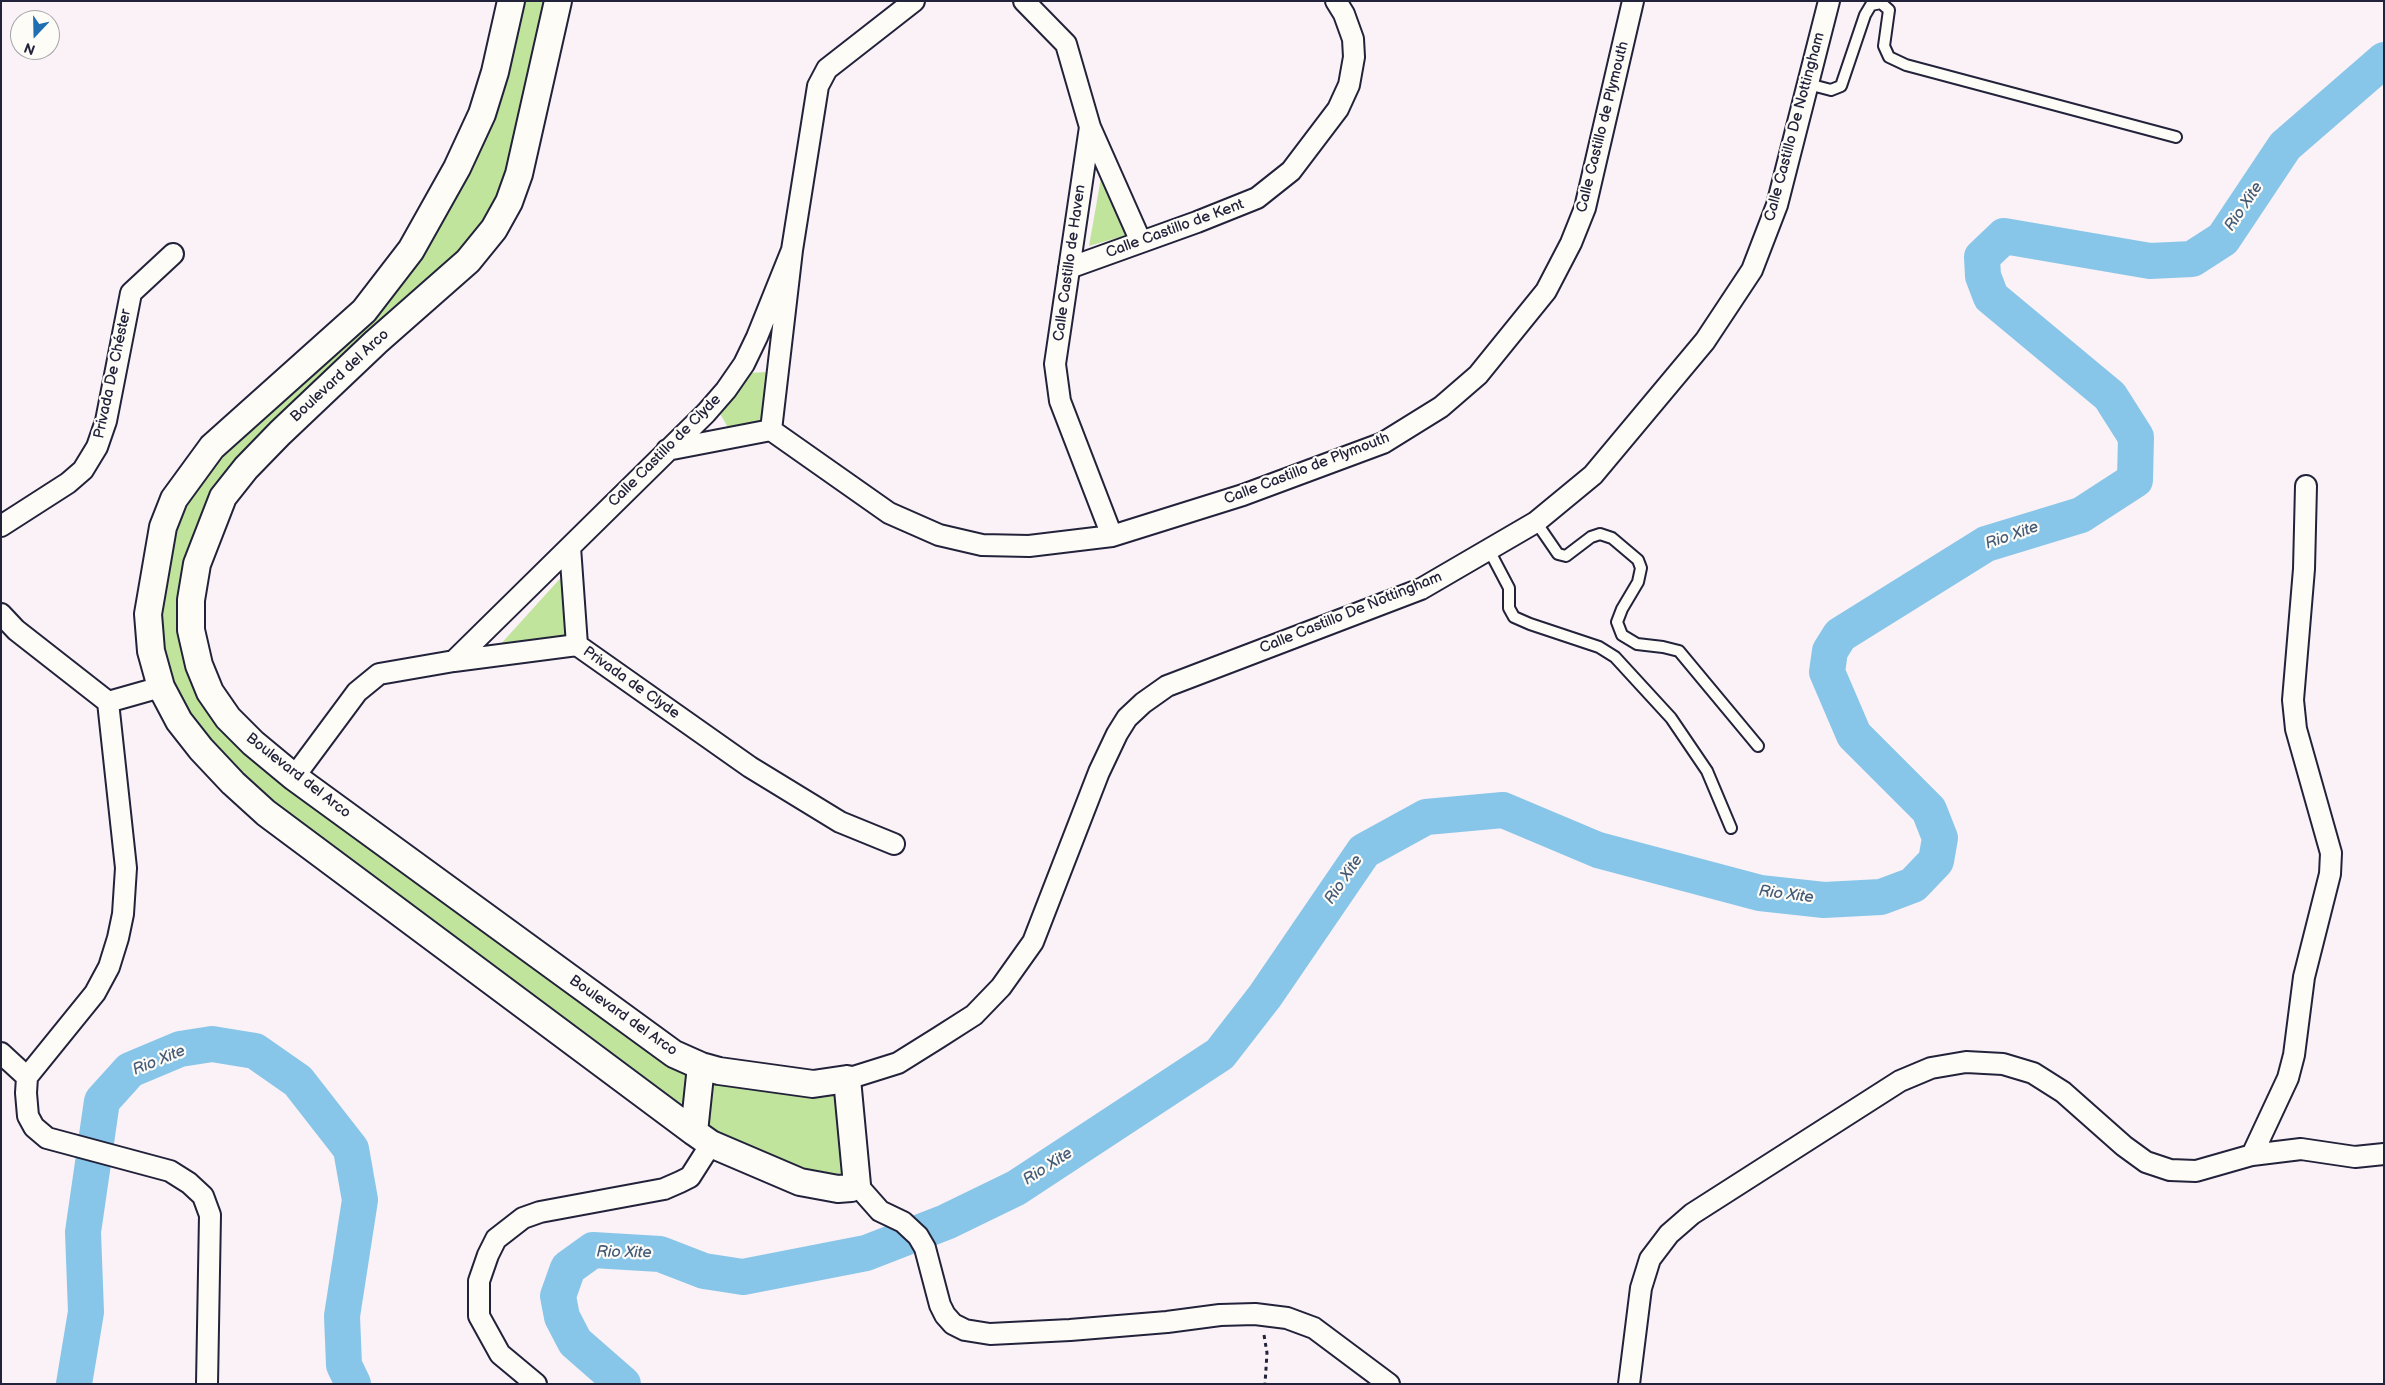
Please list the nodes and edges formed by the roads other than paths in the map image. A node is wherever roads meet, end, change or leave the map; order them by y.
1 (512, 1) edge
2 (558, 1) edge
3 (914, 1) edge
4 (1024, 1) edge
5 (1336, 1) edge
6 (1633, 1) edge
7 (1829, 1) edge
8 (1808, 84) junction
9 (1090, 127) junction
10 (2176, 137) dead end
11 (1141, 242) junction
12 (792, 250) junction
13 (173, 254) dead end
14 (1069, 268) junction
15 (771, 430) junction
16 (667, 450) junction
17 (2306, 486) dead end
18 (1536, 522) junction
19 (1, 526) edge
20 (1112, 536) junction
21 (570, 546) junction
22 (1488, 550) junction
23 (1, 614) edge
24 (577, 645) junction
25 (454, 661) junction
26 (161, 687) junction
27 (108, 702) junction
28 (1758, 746) dead end
29 (294, 777) junction
30 (1731, 828) dead end
31 (894, 844) dead end
32 (1, 1053) edge
33 (701, 1066) junction
34 (27, 1077) junction
35 (847, 1079) junction
36 (702, 1138) junction
37 (2384, 1154) edge
38 (2252, 1155) junction
39 (856, 1186) junction
40 (207, 1384) edge
41 (536, 1384) edge
42 (1389, 1384) edge
43 (1629, 1384) edge

1 - 26 street, Boulevard del Arco
2 - 29 street, Boulevard del Arco
3 - 12 street, Calle Castillo de Clyde
4 - 9 street, Calle Castillo de Haven
5 - 11 street, Calle Castillo de Kent
6 - 20 street, Calle Castillo de Plymouth
7 - 8 street, Calle Castillo De Nottingham
8 - 10 lane
8 - 18 street, Calle Castillo De Nottingham
9 - 11 street
9 - 14 street, Calle Castillo de Haven
11 - 14 street, Calle Castillo de Kent
12 - 15 street
12 - 16 street, Calle Castillo de Clyde
13 - 19 street, Privada De Chéster
14 - 20 street, Calle Castillo de Haven
15 - 16 street
15 - 20 street, Calle Castillo de Plymouth
16 - 21 street, Calle Castillo de Clyde
17 - 38 street
18 - 22 street, Calle Castillo De Nottingham
18 - 28 lane
21 - 24 street, Privada de Clyde
21 - 25 street, Calle Castillo de Clyde
22 - 30 lane
22 - 35 street, Calle Castillo De Nottingham
23 - 27 street
24 - 25 street, Privada de Clyde
24 - 31 street, Privada de Clyde
25 - 29 street, Privada de Clyde
26 - 27 street
26 - 36 street, Boulevard del Arco
27 - 34 street
29 - 33 street, Boulevard del Arco
32 - 34 street
33 - 35 street, Boulevard del Arco
33 - 36 street
34 - 40 street
35 - 39 street
36 - 39 street
36 - 41 street
37 - 38 street
38 - 43 street
39 - 42 street

